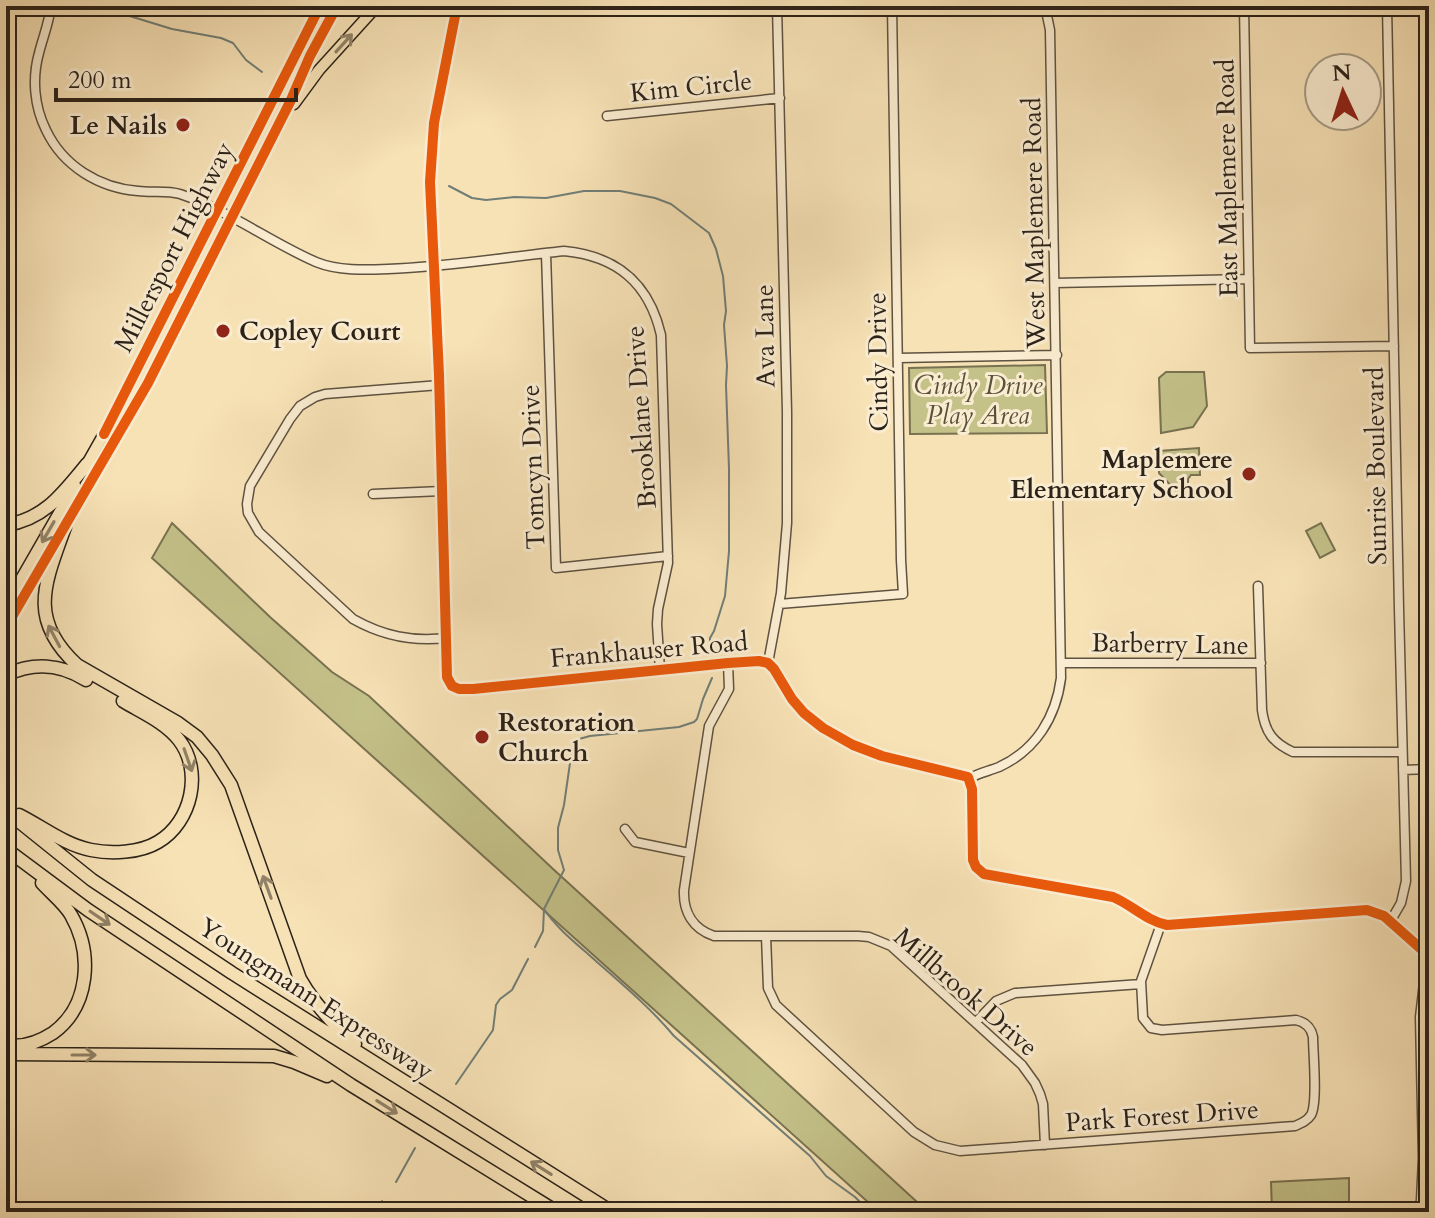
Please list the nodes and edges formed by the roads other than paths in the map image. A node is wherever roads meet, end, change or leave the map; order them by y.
1 (51, 6) edge
2 (320, 6) edge
3 (337, 6) edge
4 (377, 6) edge
5 (457, 6) edge
6 (777, 6) edge
7 (892, 6) edge
8 (1045, 6) edge
9 (1244, 6) edge
10 (1387, 6) edge
11 (780, 98) junction
12 (607, 116) dead end
13 (278, 125) junction
14 (218, 210) junction
15 (232, 216) junction
16 (546, 253) junction
17 (433, 266) junction
18 (1249, 279) junction
19 (1055, 283) junction
20 (1394, 346) junction
21 (1057, 355) junction
22 (898, 358) junction
23 (440, 385) junction
24 (87, 464) junction
25 (442, 491) junction
26 (373, 494) dead end
27 (6, 525) edge
28 (65, 527) junction
29 (668, 556) junction
30 (1258, 586) dead end
31 (779, 604) junction
32 (6, 605) edge
33 (6, 627) edge
34 (446, 638) junction
35 (728, 663) junction
36 (768, 663) junction
37 (1061, 663) junction
38 (1261, 663) junction
39 (660, 670) junction
40 (6, 675) edge
41 (1402, 752) junction
42 (1429, 769) edge
43 (1403, 770) junction
44 (970, 778) junction
45 (6, 810) edge
46 (625, 829) dead end
47 (10, 852) edge
48 (689, 853) junction
49 (1390, 922) junction
50 (1161, 924) junction
51 (766, 936) junction
52 (1429, 956) edge
53 (1429, 969) edge
54 (1141, 984) junction
55 (976, 1022) junction
56 (6, 1045) edge
57 (6, 1054) edge
58 (385, 1070) junction
59 (351, 1085) junction
60 (1045, 1145) junction
61 (611, 1211) edge
62 (557, 1212) edge
63 (1419, 1212) edge

1 - 14 street, Brooklane Drive
2 - 14 main road, Millersport Highway
3 - 13 main road, Millersport Highway
13 -> 4 main road
5 - 17 street, Frankhauser Road
6 - 11 street, Ava Lane
7 - 22 street, Cindy Drive
8 - 19 street, West Maplemere Road
9 - 18 street, East Maplemere Road
10 - 20 street, Sunrise Boulevard
11 - 12 street, Kim Circle
11 - 31 street, Ava Lane
13 - 15 main road, Millersport Highway
14 - 15 street, Brooklane Drive
14 - 24 main road, Millersport Highway
15 - 17 street, Brooklane Drive
15 - 28 main road, Millersport Highway
16 - 17 street, Brooklane Drive
16 - 29 street, Brooklane Drive
16 - 29 street, Tomcyn Drive
17 - 23 street, Frankhauser Road
18 - 19 street
18 - 20 street, East Maplemere Road
19 - 21 street, West Maplemere Road
20 - 41 street, Sunrise Boulevard
21 - 22 street
21 - 37 street, West Maplemere Road
22 - 31 street, Cindy Drive
23 - 25 street, Frankhauser Road
23 - 34 street
24 - 27 highway
24 -> 32 main road, Millersport Highway
25 - 26 street
25 - 34 street, Frankhauser Road
28 - 33 main road, Millersport Highway
58 -> 28 highway
29 - 39 street, Brooklane Drive
30 - 38 street
31 - 36 street, Ava Lane
34 - 39 street, Frankhauser Road
35 - 36 street, Frankhauser Road
35 - 39 street, Frankhauser Road
35 - 48 street, Millbrook Drive
36 - 44 street, Frankhauser Road
37 - 38 street, Barberry Lane
37 - 44 street, West Maplemere Road
38 - 41 street, Barberry Lane
40 -> 45 highway
41 - 43 street, Sunrise Boulevard
42 - 43 street
43 - 49 street, Sunrise Boulevard
44 - 50 street
45 - 58 highway, Youngmann Expressway
46 - 48 street
47 - 56 highway
47 -> 59 highway, Youngmann Expressway
48 - 51 street, Millbrook Drive
49 - 50 street
49 - 52 street
50 - 54 street, Park Forest Drive
51 - 55 street, Millbrook Drive
51 - 60 street, Park Forest Drive
53 - 63 street
54 - 55 street
54 - 60 street, Park Forest Drive
55 - 60 street, Millbrook Drive
57 -> 59 highway
61 -> 58 highway, Youngmann Expressway
59 -> 62 highway, Youngmann Expressway

